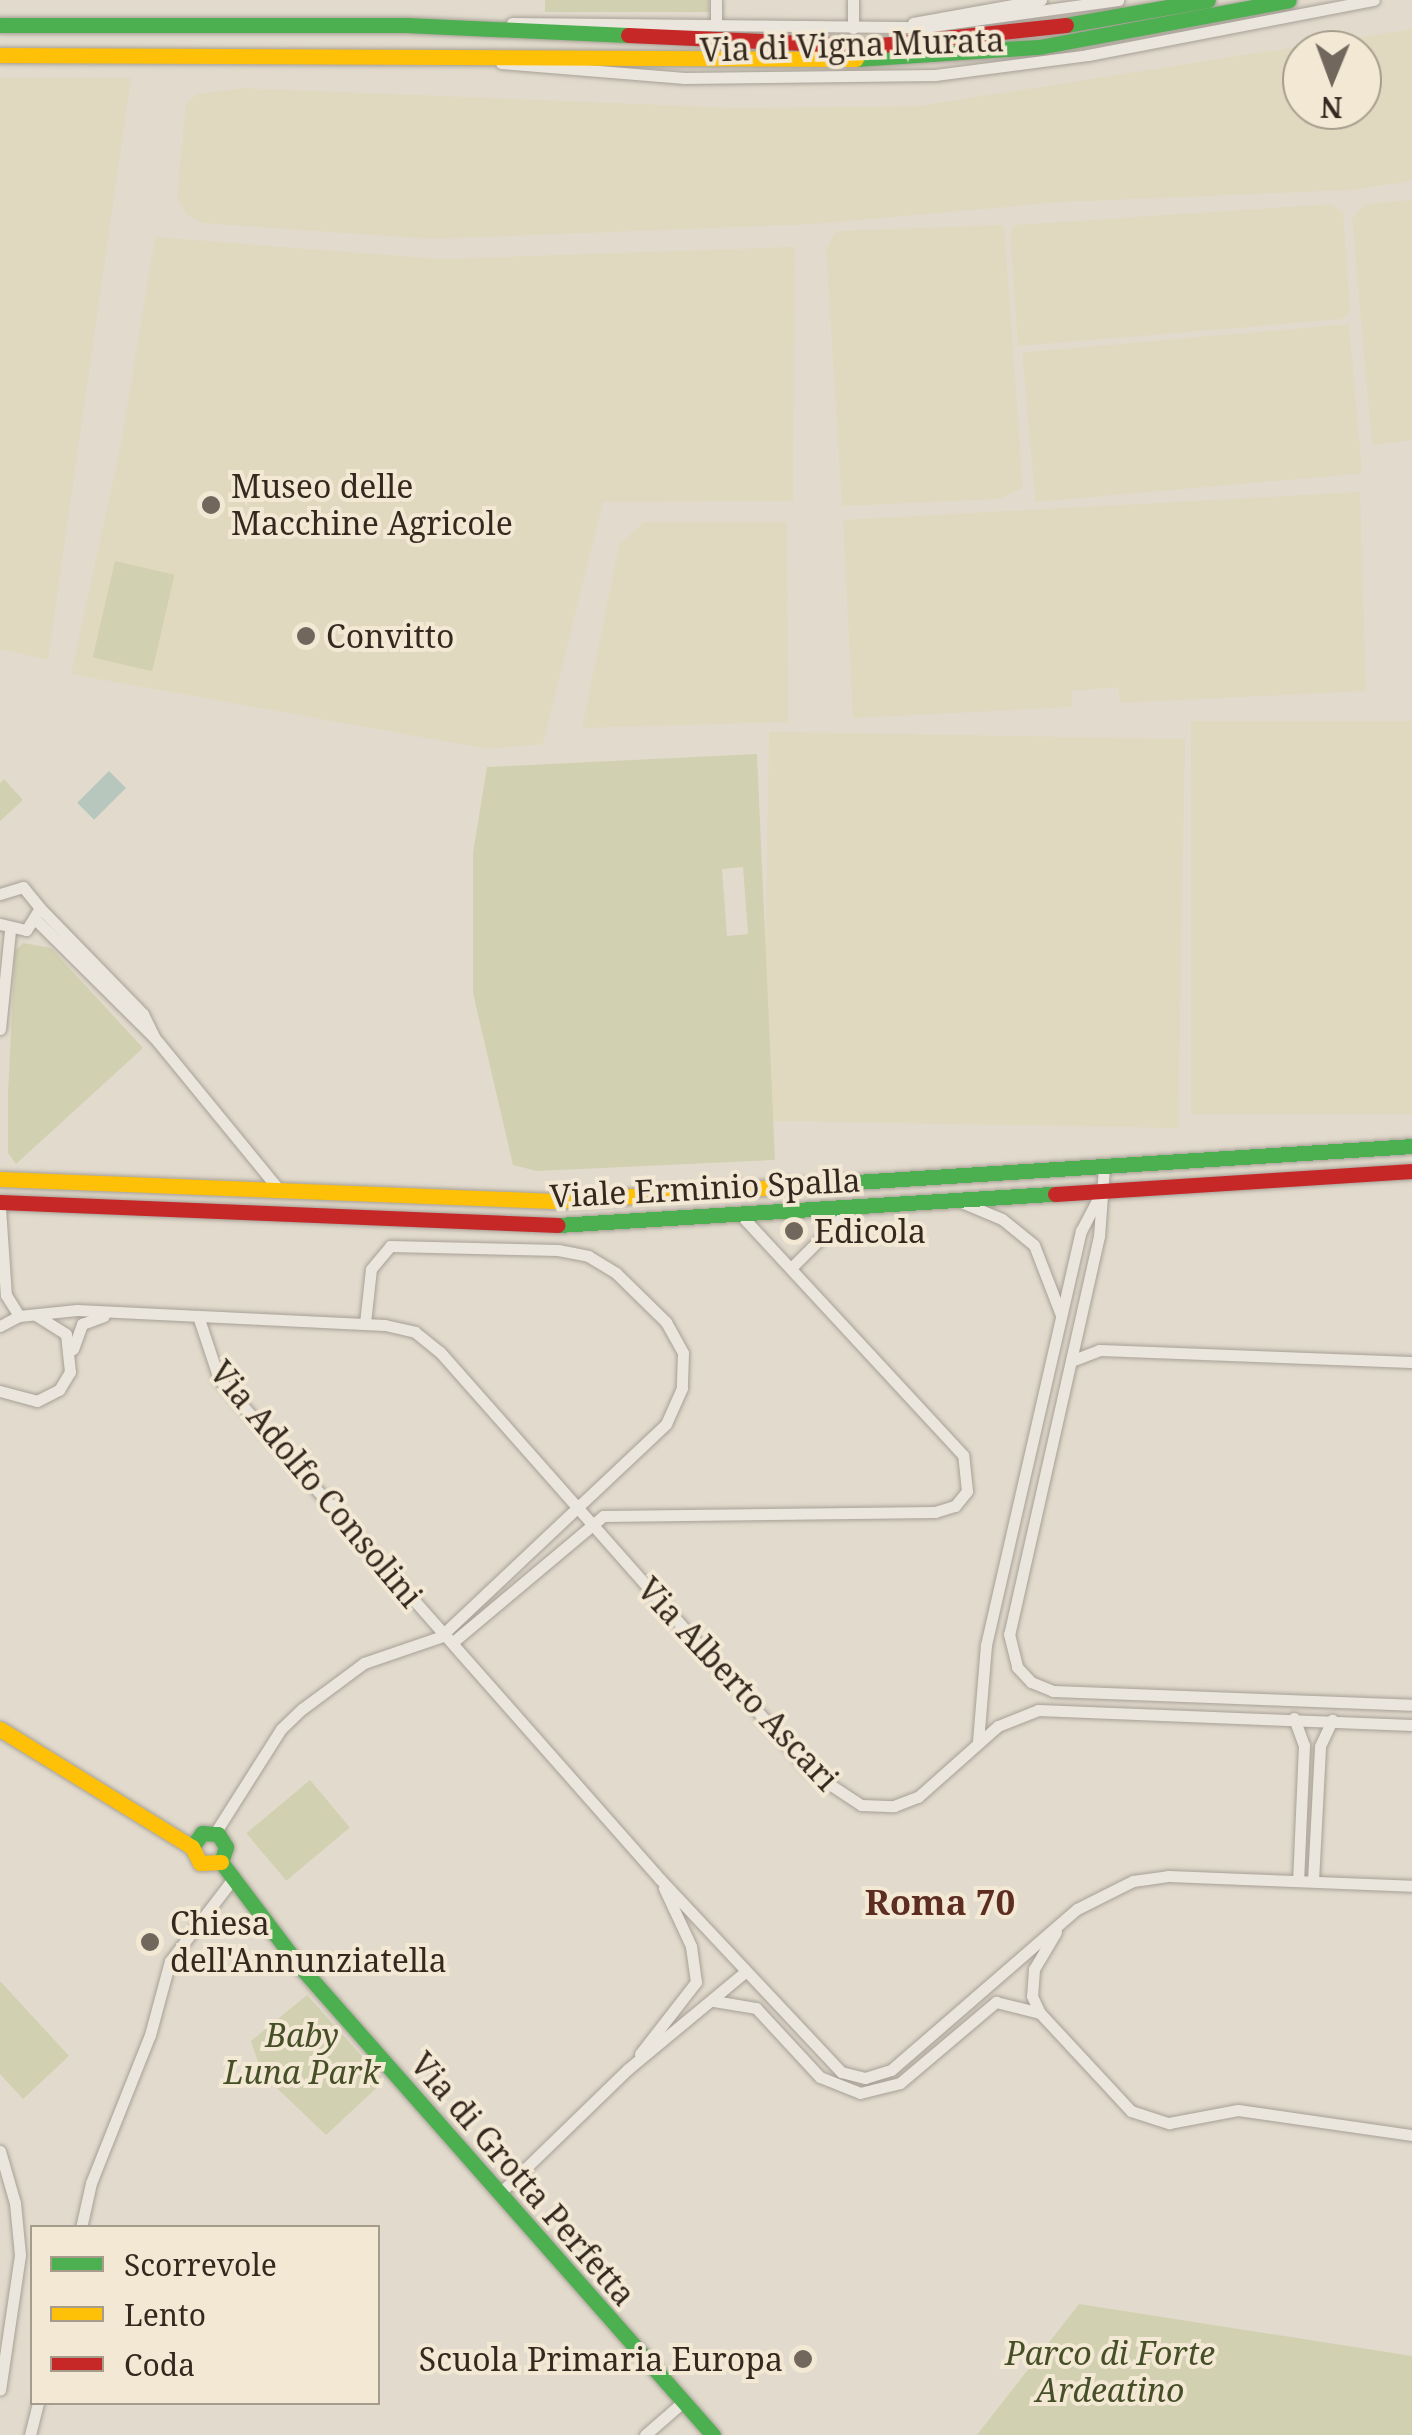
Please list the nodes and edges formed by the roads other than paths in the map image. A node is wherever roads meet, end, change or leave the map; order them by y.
1 (716, 0) edge
2 (854, 0) edge
3 (1041, 0) edge
4 (1118, 0) edge
5 (1208, 0) edge
6 (1288, 0) edge
7 (1374, 0) edge
8 (1177, 13) edge
9 (716, 23) junction
10 (0, 25) edge
11 (458, 26) junction
12 (853, 28) junction
13 (899, 28) junction
14 (0, 54) edge
15 (0, 894) edge
16 (38, 915) junction
17 (5, 928) edge
18 (0, 1029) edge
19 (1412, 1146) edge
20 (1156, 1163) junction
21 (1104, 1166) junction
22 (1412, 1171) edge
23 (0, 1179) edge
24 (1158, 1187) junction
25 (1102, 1190) junction
26 (280, 1191) junction
27 (299, 1192) junction
28 (957, 1201) junction
29 (0, 1205) edge
30 (852, 1207) junction
31 (740, 1214) junction
32 (298, 1215) junction
33 (792, 1268) junction
34 (133, 1313) junction
35 (25, 1315) junction
36 (198, 1316) junction
37 (1062, 1319) junction
38 (364, 1324) junction
39 (0, 1326) edge
40 (72, 1352) junction
41 (1071, 1361) junction
42 (1412, 1362) edge
43 (0, 1390) edge
44 (16, 1400) junction
45 (0, 1408) edge
46 (578, 1506) junction
47 (1016, 1514) junction
48 (1034, 1518) junction
49 (592, 1522) junction
50 (999, 1588) junction
51 (1018, 1592) junction
52 (448, 1637) junction
53 (1178, 1705) junction
54 (1412, 1705) edge
55 (1294, 1718) junction
56 (1332, 1720) junction
57 (1412, 1726) edge
58 (0, 1730) edge
59 (978, 1742) junction
60 (214, 1832) junction
61 (192, 1847) junction
62 (220, 1862) junction
63 (660, 1879) junction
64 (232, 1880) junction
65 (1298, 1881) junction
66 (1313, 1882) junction
67 (1412, 1886) edge
68 (1061, 1924) junction
69 (745, 1972) junction
70 (714, 2001) junction
71 (756, 2008) junction
72 (972, 2011) junction
73 (1040, 2014) junction
74 (790, 2022) junction
75 (628, 2068) junction
76 (1412, 2135) edge
77 (0, 2151) edge
78 (500, 2193) junction
79 (82, 2225) edge
80 (0, 2390) edge
81 (683, 2402) junction
82 (37, 2405) edge
83 (30, 2435) edge
84 (645, 2435) edge
85 (713, 2435) edge

1 - 9 street
2 - 12 street
3 - 13 street
4 - 13 street, Via di Vigna Murata
5 - 8 main road, Via di Vigna Murata
6 - 8 main road, Via di Vigna Murata
7 - 8 street, Via di Vigna Murata
8 - 11 main road, Via di Vigna Murata
8 - 14 main road, Via di Vigna Murata
9 - 11 street, Via di Vigna Murata
9 - 12 street, Via di Vigna Murata
10 - 11 main road, Via di Vigna Murata
12 - 13 street, Via di Vigna Murata
15 - 16 street
16 - 17 street
16 - 26 street
17 - 18 street
19 - 20 main road, Viale Erminio Spalla
20 - 21 main road, Viale Erminio Spalla
20 - 24 street
21 - 25 street
21 - 27 main road, Viale Erminio Spalla
22 - 24 main road, Viale Erminio Spalla
23 - 26 main road, Viale Erminio Spalla
24 - 25 main road, Viale Erminio Spalla
25 - 28 main road, Viale Erminio Spalla
25 - 37 street
25 - 41 street
26 - 27 main road, Viale Erminio Spalla
27 - 32 street
28 - 30 main road, Viale Erminio Spalla
28 - 37 street
29 - 32 main road, Viale Erminio Spalla
29 - 35 street
30 - 31 main road, Viale Erminio Spalla
30 - 33 street
31 - 32 main road, Viale Erminio Spalla
31 - 33 street
33 - 49 street
34 - 35 street
34 - 36 street, Via Alberto Ascari
34 - 40 street
35 - 39 street
35 - 40 street
36 - 38 street, Via Alberto Ascari
36 - 52 street, Via Adolfo Consolini
37 - 47 street
38 - 46 street, Via Alberto Ascari
38 - 46 street
40 - 44 street
41 - 42 street
41 - 48 street
43 - 44 street
44 - 45 street
46 - 49 street, Via Alberto Ascari
46 - 52 street
47 - 48 street
47 - 50 street
48 - 51 street
49 - 52 street
49 - 59 street, Via Alberto Ascari
50 - 51 street
50 - 59 street
51 - 53 street, Via Alberto Ascari
52 - 60 street
52 - 63 street, Via Adolfo Consolini
53 - 54 street, Via Alberto Ascari
53 - 55 street, Via Alberto Ascari
53 - 59 street, Via Alberto Ascari
55 - 56 street, Via Alberto Ascari
55 - 65 street
56 - 57 street, Via Alberto Ascari
56 - 66 street
58 - 61 main road, Via di Grotta Perfetta
60 - 61 main road
60 - 62 main road, Via di Grotta Perfetta
61 - 62 main road, Via di Grotta Perfetta
62 - 64 main road, Via di Grotta Perfetta
63 - 69 street, Via Adolfo Consolini
63 - 75 street
64 - 78 main road, Via di Grotta Perfetta
64 - 79 street
65 - 66 street
65 - 68 street
66 - 67 street
68 - 72 street
68 - 73 street
69 - 70 street
69 - 74 street, Via Adolfo Consolini
70 - 71 street
70 - 75 street
71 - 72 street
71 - 74 street
72 - 73 street
72 - 74 street, Via Adolfo Consolini
73 - 76 street
75 - 78 street
77 - 80 street
78 - 81 main road, Via di Grotta Perfetta
81 - 84 street
81 - 85 main road, Via di Grotta Perfetta
82 - 83 street

